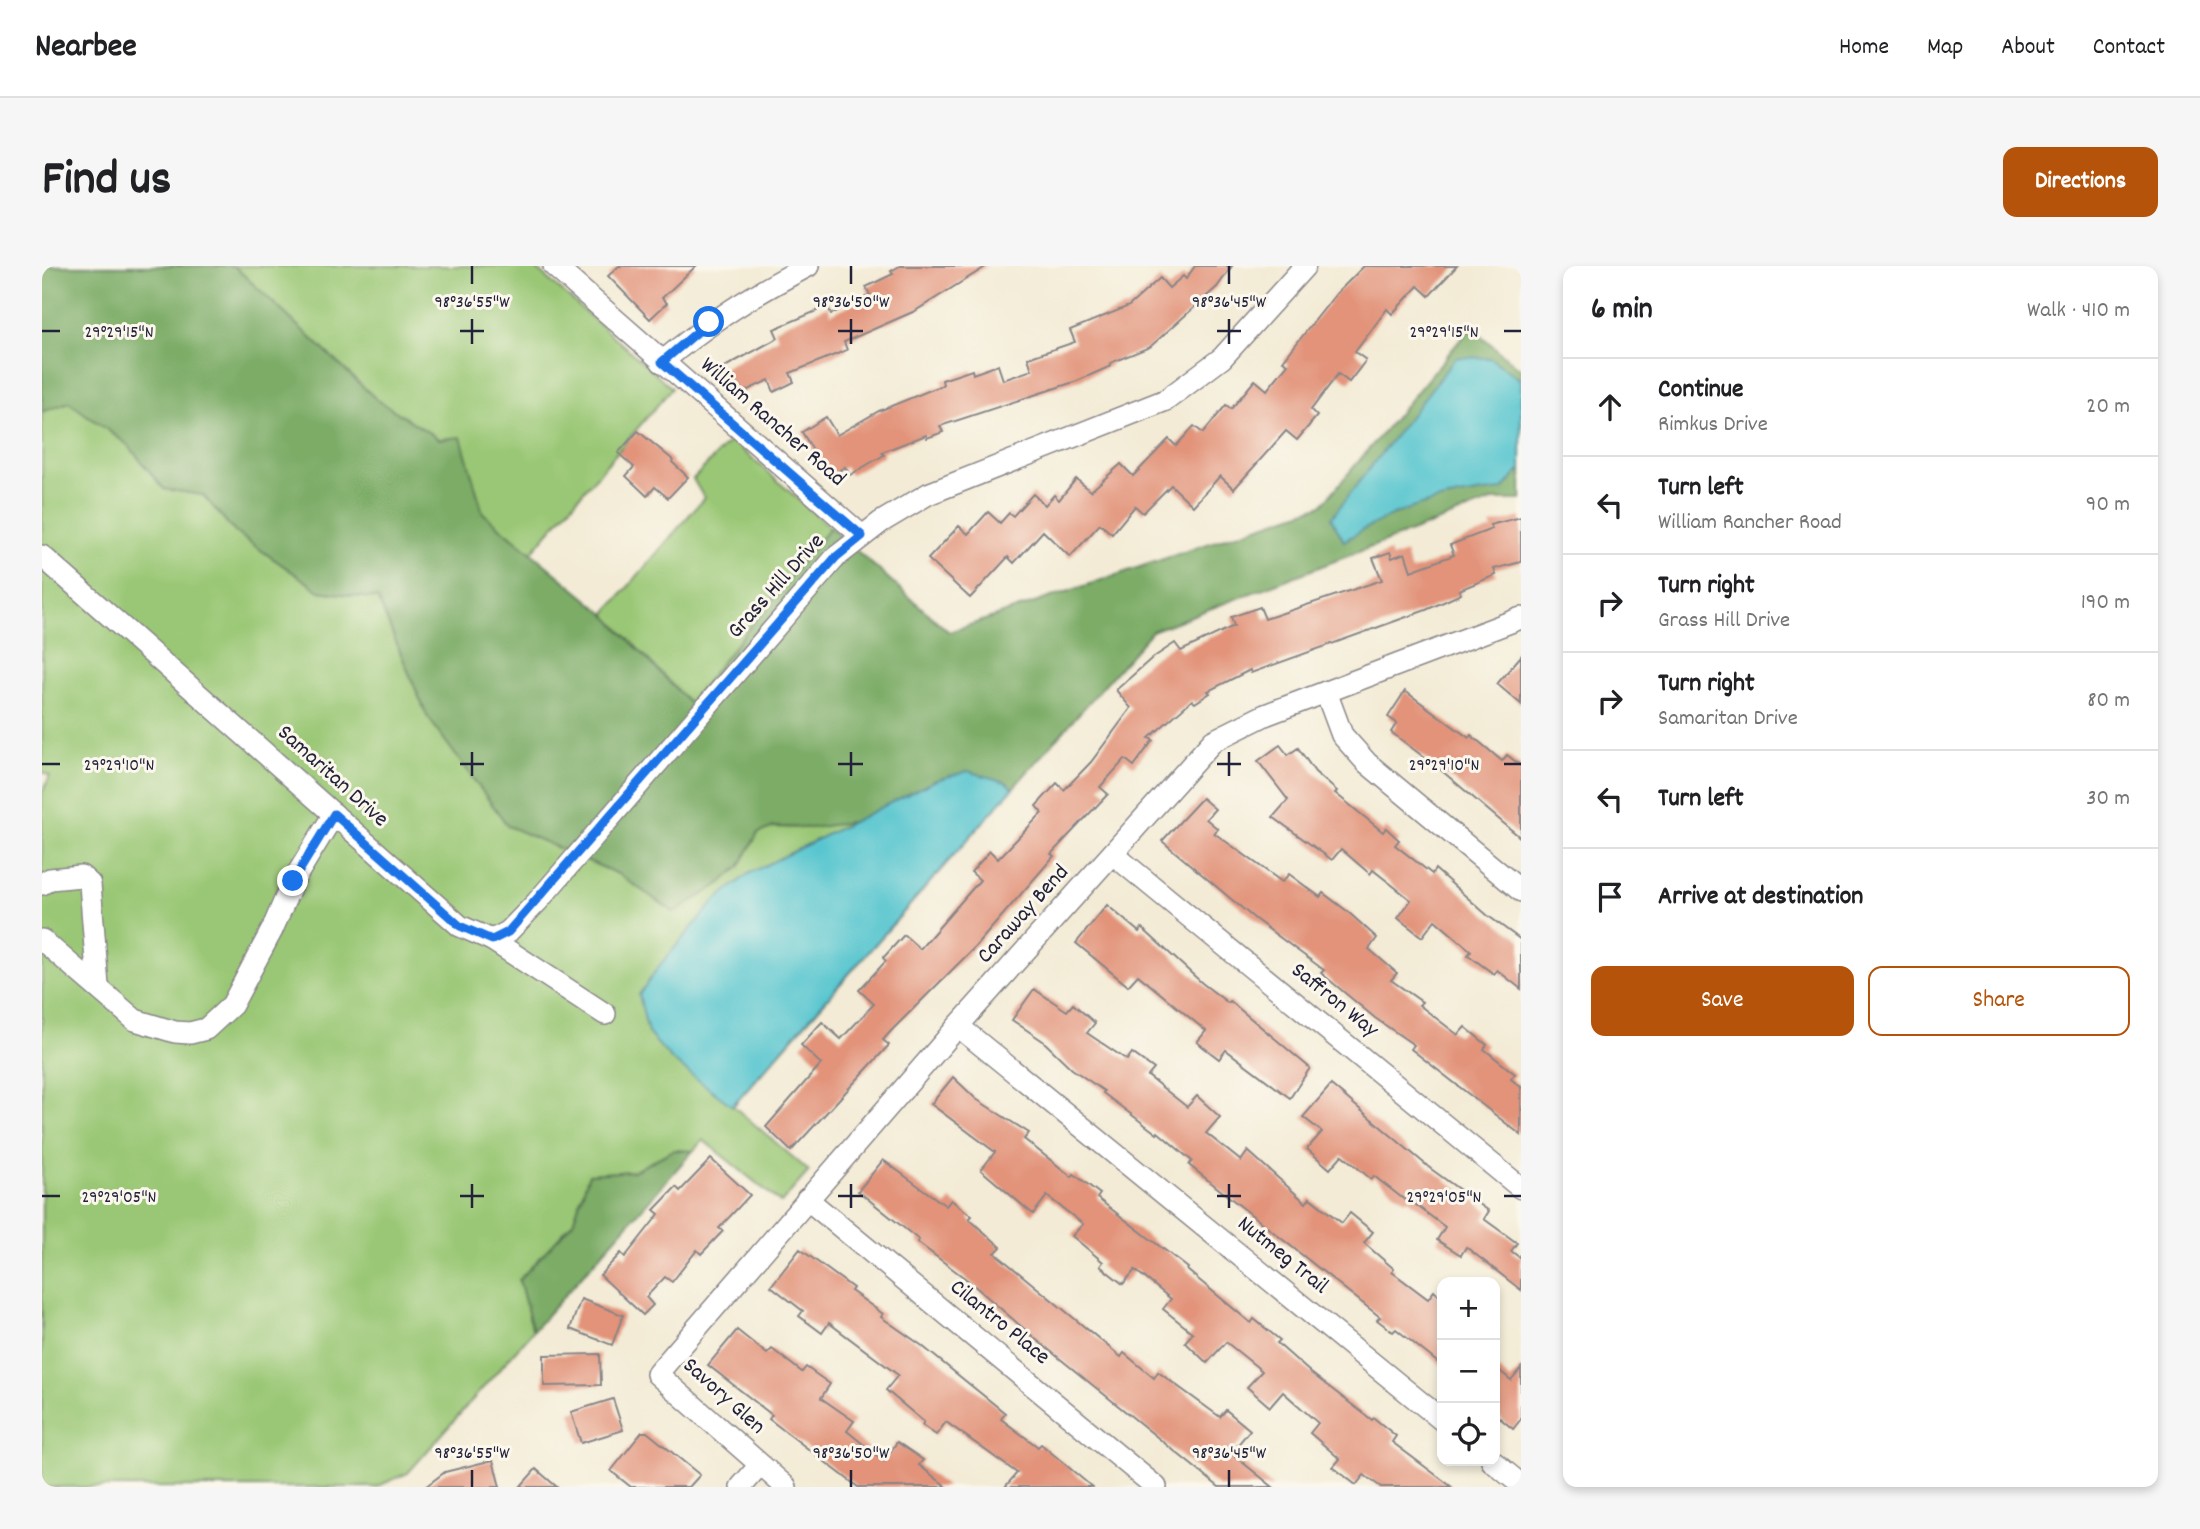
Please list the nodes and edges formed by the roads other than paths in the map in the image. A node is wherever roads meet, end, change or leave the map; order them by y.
1 (554, 266) edge
2 (808, 266) edge
3 (1305, 266) edge
4 (662, 362) junction
5 (862, 536) junction
6 (42, 556) edge
7 (1521, 618) edge
8 (1326, 692) junction
9 (334, 814) junction
10 (1114, 855) junction
11 (42, 884) edge
12 (1521, 891) edge
13 (42, 940) edge
14 (492, 940) junction
15 (98, 986) junction
16 (605, 1014) dead end
17 (958, 1026) junction
18 (1521, 1188) edge
19 (807, 1199) junction
20 (657, 1374) joint
21 (1437, 1416) edge
22 (760, 1465) junction
23 (1498, 1466) edge
24 (1514, 1479) edge
25 (741, 1487) edge
26 (786, 1487) edge
27 (1156, 1487) edge

1 - 4 street, William Rancher Road
2 - 4 street
3 - 5 street, Grass Hill Drive
4 - 5 street, William Rancher Road
5 - 14 street, Grass Hill Drive
6 - 9 street, Samaritan Drive
7 - 8 street, Caraway Bend
8 - 10 street, Caraway Bend
8 - 12 street
9 - 14 street, Samaritan Drive
9 - 15 street
10 - 17 street, Caraway Bend
10 - 18 street, Saffron Way
11 - 15 street
13 - 15 street
14 - 16 street, Samaritan Drive
17 - 19 street, Caraway Bend
17 - 21 street, Nutmeg Trail
19 - 20 street, Caraway Bend
19 - 27 street, Cilantro Place
20 - 22 street, Savory Glen
22 - 25 street
22 - 26 street, Savory Glen
23 - 24 street

